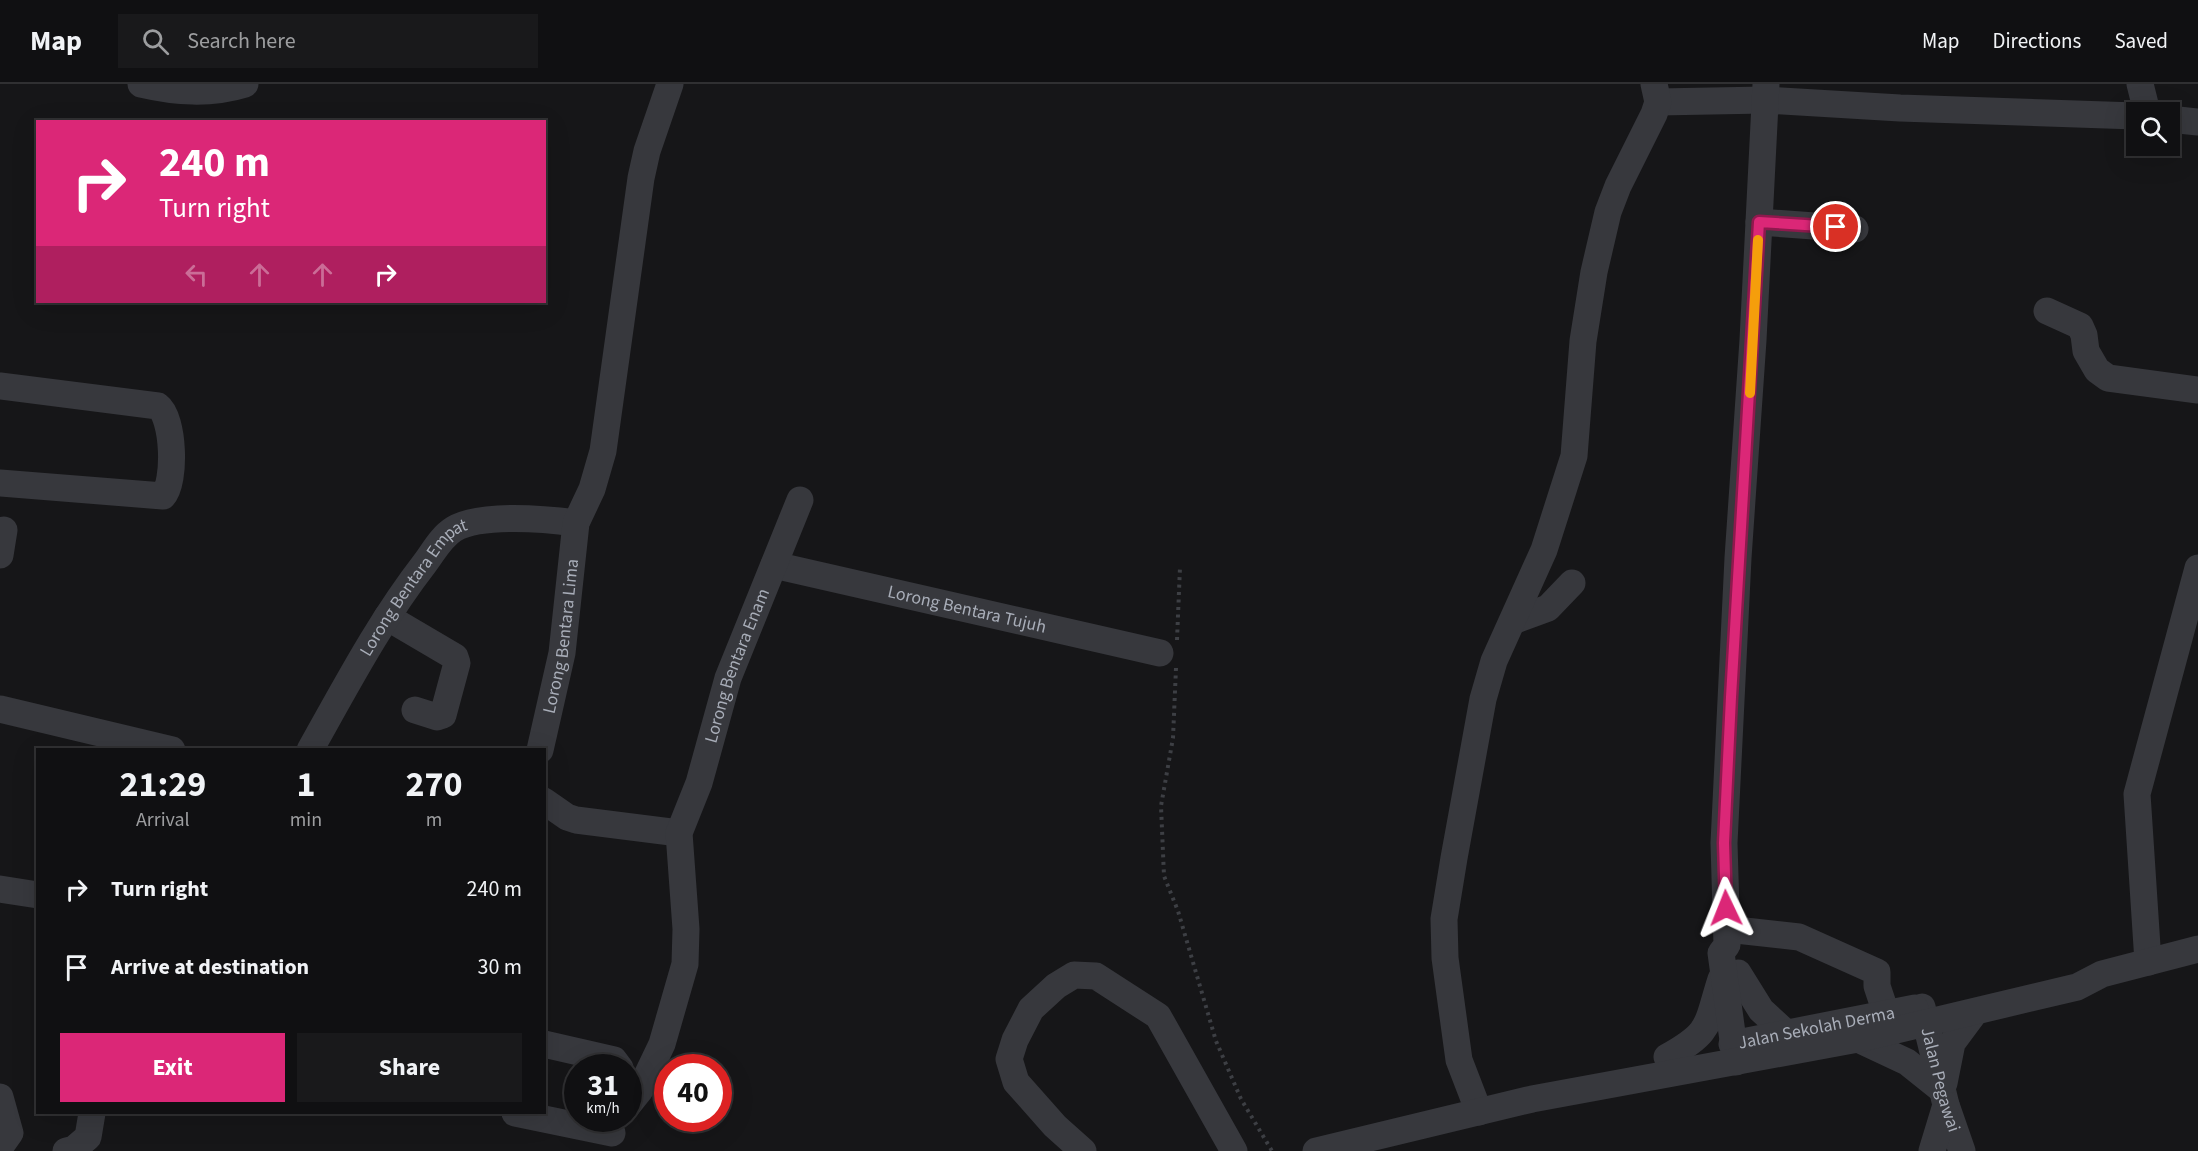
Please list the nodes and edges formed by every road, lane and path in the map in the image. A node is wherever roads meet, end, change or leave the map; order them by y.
1 (141, 84) edge
2 (244, 84) edge
3 (670, 84) edge
4 (2139, 84) edge
5 (1766, 92) edge
6 (1656, 93) edge
7 (2144, 102) edge
8 (2126, 116) edge
9 (2180, 120) edge
10 (2198, 122) edge
11 (1759, 222) junction
12 (1855, 229) dead end
13 (2047, 311) dead end
14 (0, 386) edge
15 (2198, 390) edge
16 (0, 483) edge
17 (800, 501) dead end
18 (576, 523) junction
19 (774, 565) junction
20 (1180, 567) dead end
21 (2198, 568) edge
22 (1572, 583) dead end
23 (387, 616) junction
24 (1513, 621) junction
25 (1171, 655) junction
26 (0, 709) edge
27 (415, 710) dead end
28 (136, 746) edge
29 (154, 748) edge
30 (311, 748) edge
31 (540, 748) edge
32 (546, 802) edge
33 (679, 833) junction
34 (0, 889) edge
35 (36, 894) edge
36 (1727, 937) junction
37 (2198, 949) edge
38 (2148, 962) junction
39 (1731, 973) junction
40 (2102, 974) junction
41 (1975, 1012) junction
42 (1886, 1013) junction
43 (1924, 1015) junction
44 (1785, 1032) junction
45 (1858, 1039) junction
46 (546, 1044) edge
47 (1743, 1051) junction
48 (588, 1054) edge
49 (1667, 1057) junction
50 (642, 1086) edge
51 (0, 1097) edge
52 (1944, 1098) junction
53 (1532, 1099) junction
54 (1479, 1112) junction
55 (92, 1114) edge
56 (520, 1114) edge
57 (564, 1122) edge
58 (0, 1147) edge
59 (66, 1151) edge
60 (1083, 1151) edge
61 (1234, 1151) edge
62 (1272, 1151) edge
63 (1316, 1151) edge
64 (1932, 1151) edge
65 (1962, 1151) edge

1 - 2 street
3 - 18 street, Lorong Bentara Lima
4 - 7 street
5 - 6 street
5 - 8 street
5 - 11 street
6 - 24 street
9 - 10 street
11 - 12 street
11 - 36 street
13 - 15 street
14 - 16 street
17 - 19 street, Lorong Bentara Enam
18 - 23 street, Lorong Bentara Empat
18 - 31 street, Lorong Bentara Lima
19 - 25 street, Lorong Bentara Tujuh
19 - 33 street, Lorong Bentara Enam
20 - 25 path
21 - 38 street
22 - 24 street
23 - 27 street
23 - 30 street, Lorong Bentara Empat
24 - 54 street
25 - 62 path
26 - 28 street
28 - 29 street
32 - 33 street
33 - 50 street
34 - 35 street
36 - 39 street
36 - 42 street
37 - 38 street, Jalan Sekolah Derma
38 - 40 street, Jalan Sekolah Derma
39 - 44 street
39 - 47 street
39 - 49 street
40 - 41 street, Jalan Sekolah Derma
40 - 43 street, Jalan Sekolah Derma
41 - 43 street, Jalan Sekolah Derma
41 - 52 street
42 - 43 street, Jalan Sekolah Derma
42 - 44 street, Jalan Sekolah Derma
43 - 45 street, Jalan Sekolah Derma
43 - 52 street, Jalan Pegawai
44 - 47 street, Jalan Sekolah Derma
45 - 47 street, Jalan Sekolah Derma
45 - 52 street
46 - 48 street
47 - 49 street, Jalan Sekolah Derma
47 - 53 street, Jalan Sekolah Derma
49 - 53 street, Jalan Sekolah Derma
51 - 58 street
52 - 64 street
52 - 65 street, Jalan Pegawai
53 - 54 street, Jalan Sekolah Derma
54 - 63 street, Jalan Sekolah Derma
55 - 59 street
56 - 57 street
60 - 61 street

